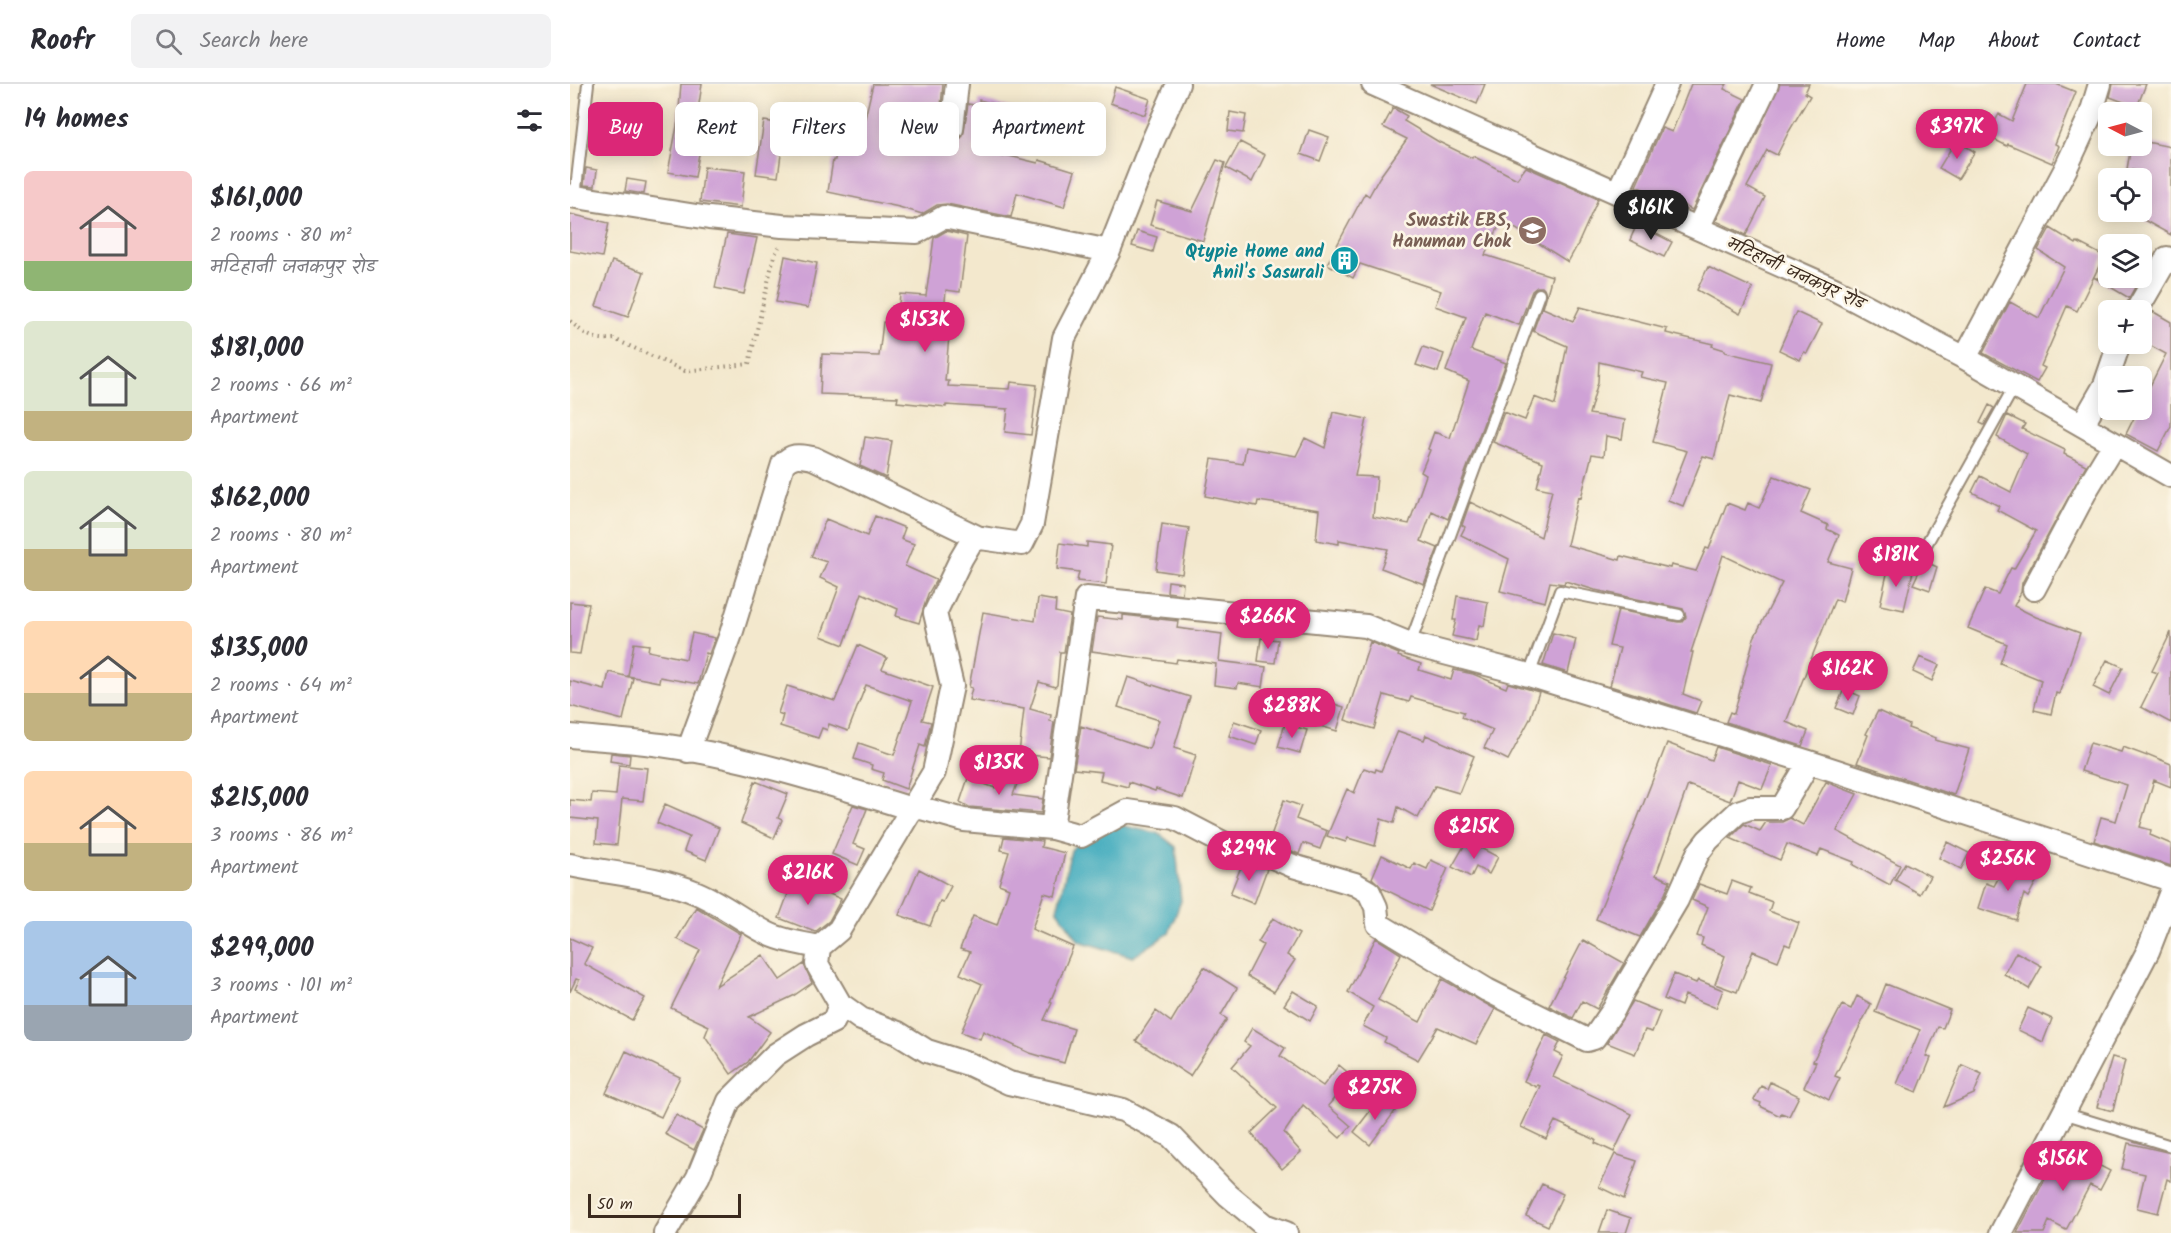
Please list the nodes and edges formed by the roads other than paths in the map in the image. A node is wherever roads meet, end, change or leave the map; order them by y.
1 (588, 84) edge
2 (957, 84) edge
3 (1178, 84) edge
4 (1373, 84) edge
5 (1667, 84) edge
6 (1767, 84) edge
7 (2100, 84) edge
8 (1409, 92) edge
9 (955, 102) edge
10 (1618, 192) junction
11 (573, 196) edge
12 (1698, 228) junction
13 (1109, 251) junction
14 (2171, 261) edge
15 (1539, 294) dead end
16 (2143, 300) edge
17 (2116, 354) edge
18 (1965, 358) junction
19 (2014, 387) junction
20 (2082, 425) junction
21 (2114, 444) junction
22 (2171, 476) edge
23 (1928, 543) dead end
24 (1022, 544) junction
25 (2034, 589) dead end
26 (1679, 615) dead end
27 (1410, 644) junction
28 (1529, 675) junction
29 (570, 736) edge
30 (688, 751) junction
31 (1809, 762) junction
32 (912, 809) junction
33 (1052, 828) junction
34 (570, 865) edge
35 (2171, 880) edge
36 (2171, 892) edge
37 (819, 947) junction
38 (840, 1004) junction
39 (2063, 1113) junction
40 (2171, 1146) edge
41 (2004, 1232) edge
42 (664, 1233) edge
43 (1286, 1233) edge

1 - 11 lane
2 - 9 street
3 - 13 street
4 - 8 street, मटिहानी जनकपुर रोड
5 - 10 street
6 - 12 street
7 - 18 street
8 - 10 street, मटिहानी जनकपुर रोड
10 - 12 street, मटिहानी जनकपुर रोड
11 - 13 street
12 - 18 street, मटिहानी जनकपुर रोड
13 - 24 street
14 - 16 street
15 - 27 lane
17 - 20 street
18 - 19 street, मटिहानी जनकपुर रोड
19 - 20 street, मटिहानी जनकपुर रोड
19 - 23 lane
20 - 21 street, मटिहानी जनकपुर रोड
21 - 22 street, मटिहानी जनकपुर रोड
21 - 25 street
24 - 30 street
24 - 32 street
26 - 28 lane
27 - 28 street
27 - 33 street
28 - 31 street
29 - 30 street
30 - 32 street
31 - 33 street
31 - 35 street
32 - 33 street
32 - 37 street
34 - 37 street
36 - 39 street
37 - 38 street
38 - 42 street
38 - 43 street
39 - 40 lane
39 - 41 street

